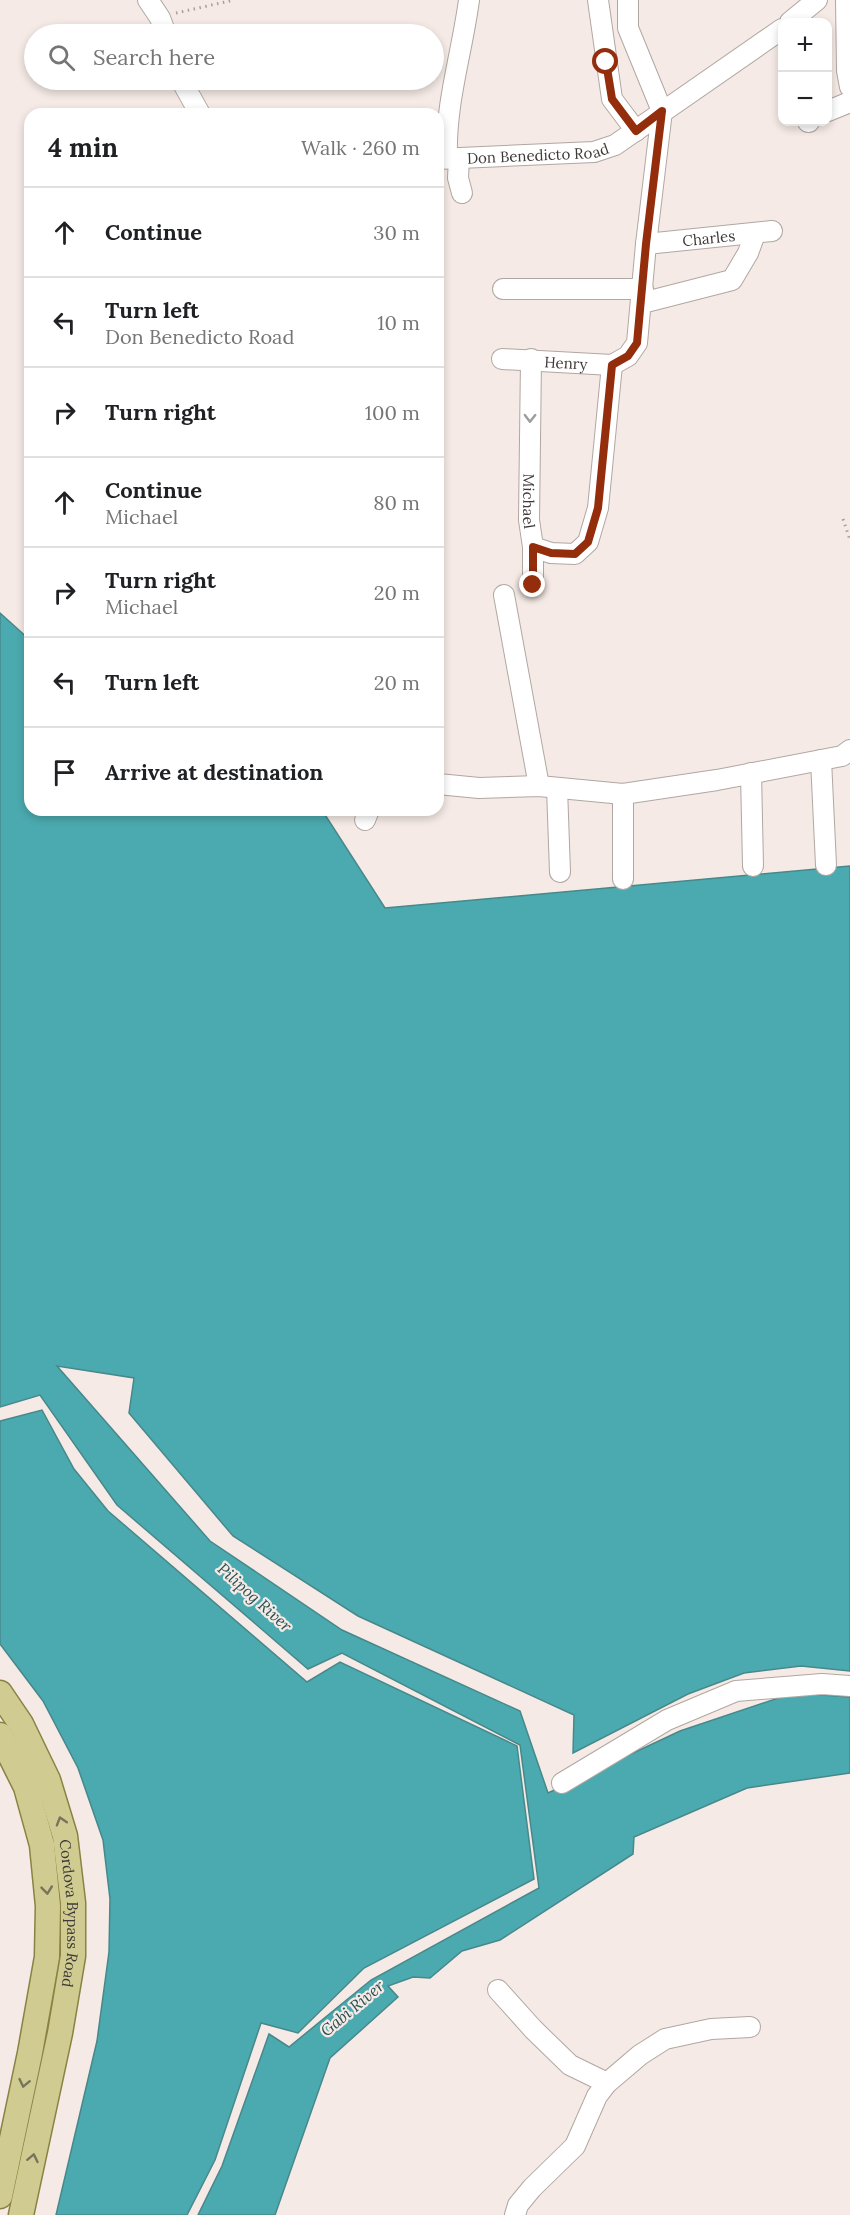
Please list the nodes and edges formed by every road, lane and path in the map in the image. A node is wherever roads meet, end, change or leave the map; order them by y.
1 (148, 0) edge
2 (234, 0) edge
3 (469, 0) edge
4 (598, 0) edge
5 (628, 0) edge
6 (817, 0) edge
7 (846, 0) edge
8 (795, 18) edge
9 (162, 24) edge
10 (166, 24) edge
11 (778, 32) edge
12 (850, 87) edge
13 (187, 90) edge
14 (850, 102) edge
15 (197, 108) edge
16 (832, 109) edge
17 (662, 111) junction
18 (636, 131) junction
19 (448, 158) edge
20 (462, 194) dead end
21 (646, 244) junction
22 (503, 289) dead end
23 (642, 296) junction
24 (502, 359) dead end
25 (531, 359) junction
26 (620, 361) junction
27 (843, 519) dead end
28 (850, 540) edge
29 (533, 547) junction
30 (533, 585) dead end
31 (504, 595) dead end
32 (850, 750) edge
33 (821, 760) junction
34 (751, 773) junction
35 (444, 785) edge
36 (548, 787) junction
37 (623, 794) junction
38 (826, 865) dead end
39 (753, 866) dead end
40 (560, 872) dead end
41 (623, 879) dead end
42 (850, 1686) edge
43 (0, 1693) edge
44 (0, 1735) edge
45 (562, 1784) dead end
46 (498, 1990) dead end
47 (750, 2027) dead end
48 (607, 2083) junction
49 (0, 2196) edge
50 (21, 2215) edge
51 (515, 2215) edge

1 - 9 street
2 - 10 path
3 - 19 street
4 - 18 street
5 - 17 street
6 - 8 street
7 - 12 street
11 - 17 street, Don Benedicto Road
13 - 15 street
14 - 16 street
17 - 18 street, Don Benedicto Road
17 - 21 street
18 - 19 street, Don Benedicto Road
19 - 20 street
21 - 23 street
21 - 23 street, Charles
22 - 23 street
23 - 26 street
24 - 25 street, Henry
25 - 26 street, Henry
25 -> 29 street, Michael
26 - 29 street, Michael
27 - 28 path
29 - 30 street
31 - 36 street
32 - 33 street
33 - 34 street
33 - 38 street
34 - 37 street
34 - 39 street
35 - 36 street
36 - 37 street
36 - 40 street
37 - 41 street
42 - 45 street
50 -> 43 main road, Cordova Bypass Road
44 -> 49 main road, Cordova Bypass Road
46 - 48 street
47 - 48 street
48 - 51 street

